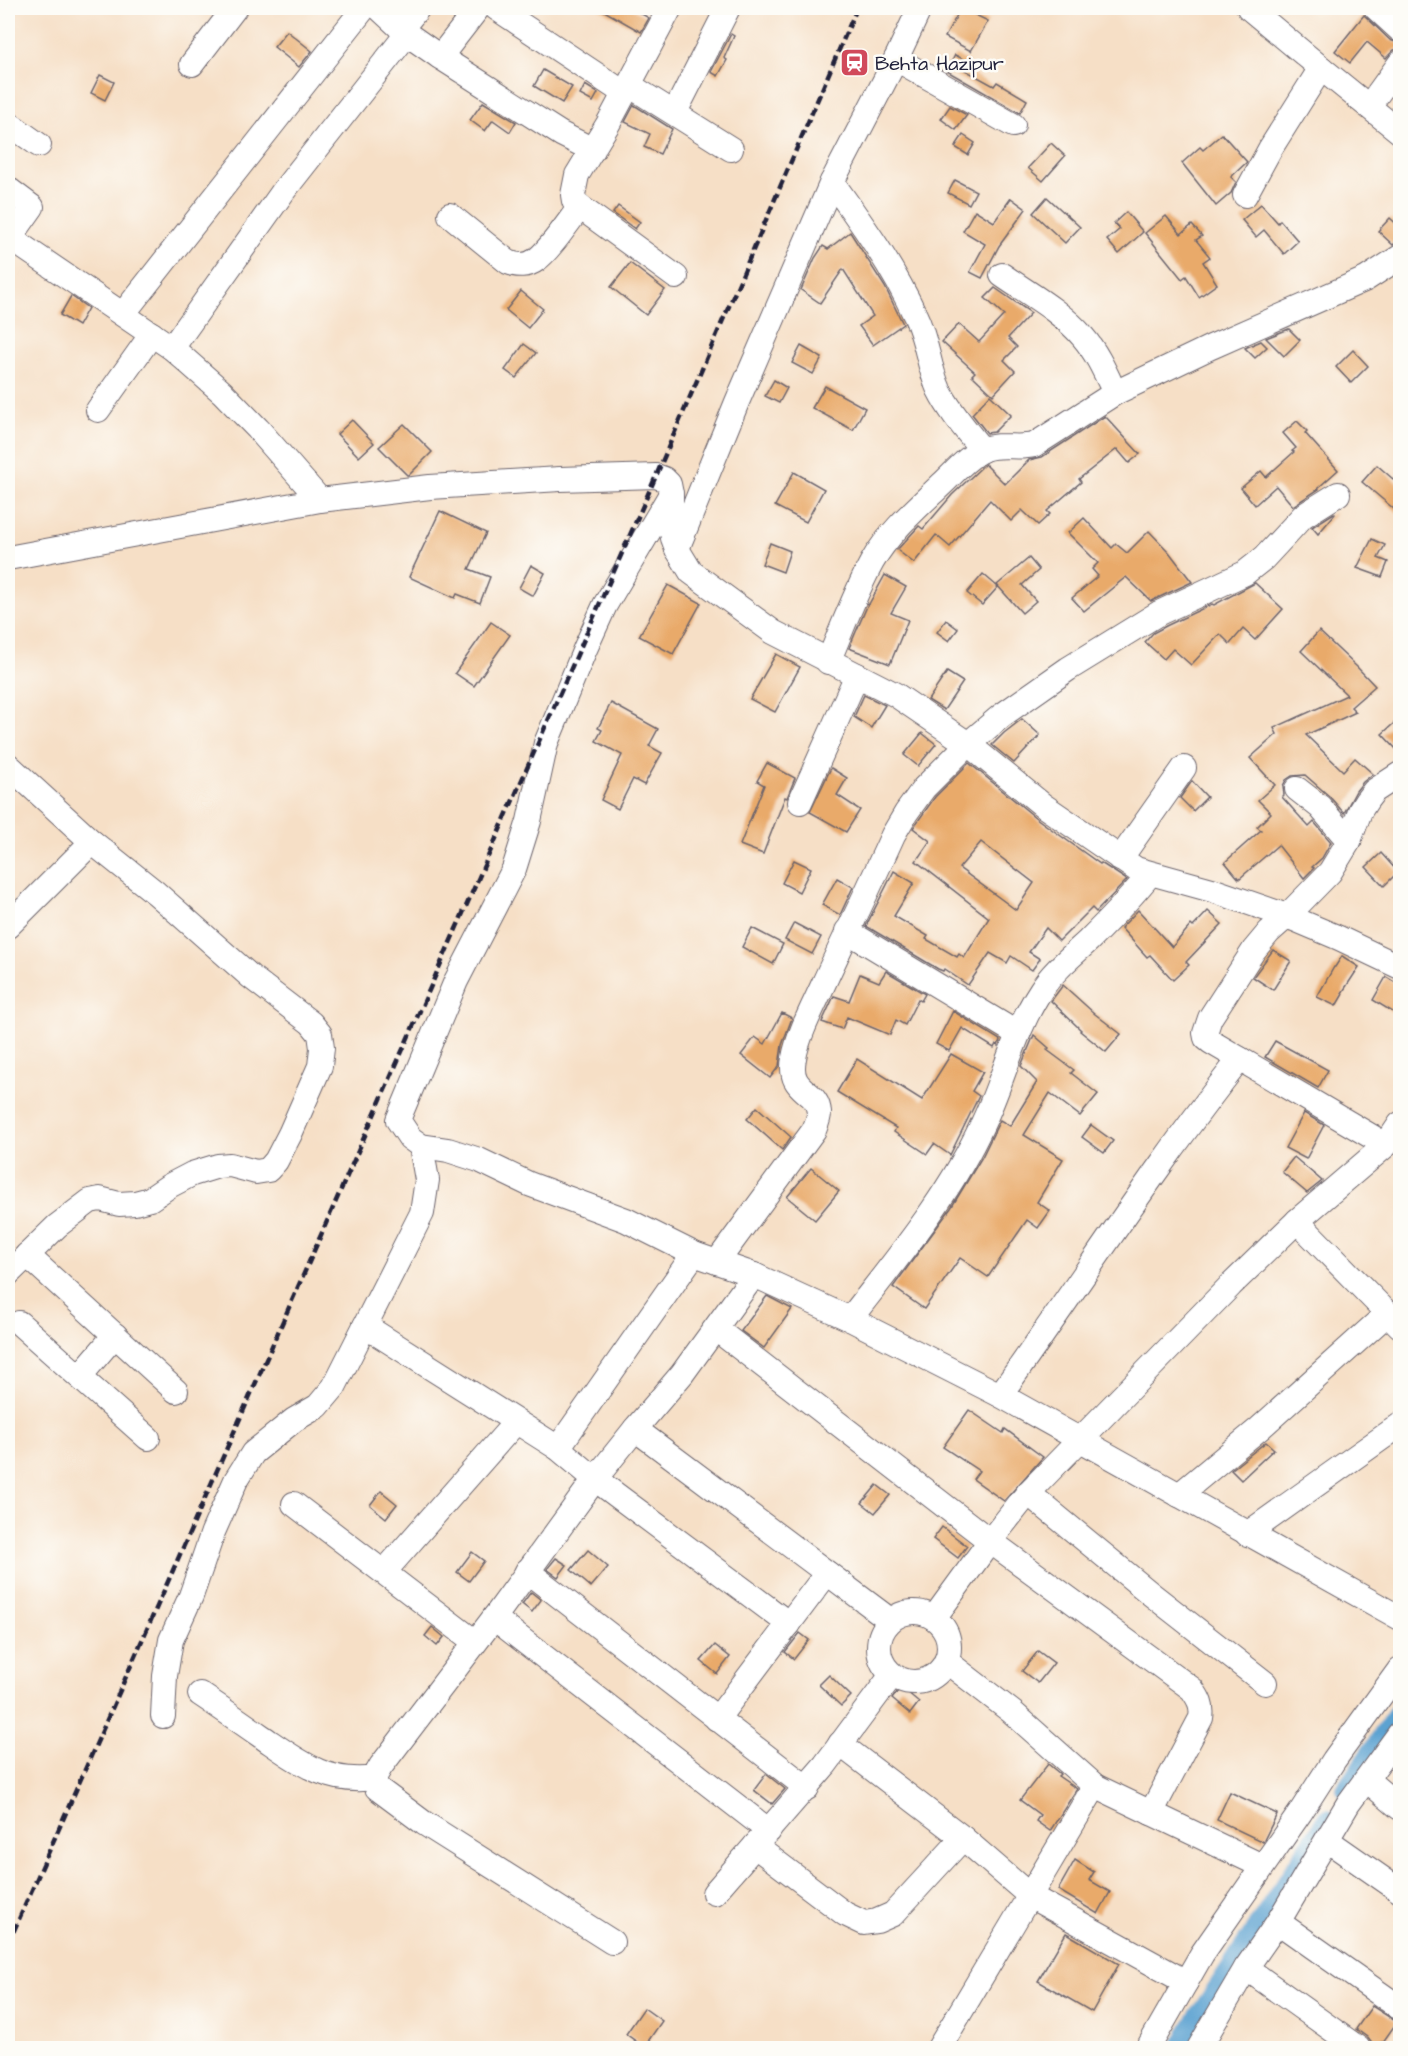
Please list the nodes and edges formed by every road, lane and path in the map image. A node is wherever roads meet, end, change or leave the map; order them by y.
1 (235, 8) edge
2 (364, 8) edge
3 (379, 8) edge
4 (418, 8) edge
5 (478, 8) edge
6 (496, 8) edge
7 (670, 8) edge
8 (728, 8) edge
9 (920, 8) edge
10 (1249, 8) edge
11 (1376, 8) edge
12 (1401, 30) edge
13 (404, 31) junction
14 (440, 57) junction
15 (896, 59) junction
16 (1401, 63) edge
17 (192, 64) dead end
18 (1321, 68) junction
19 (626, 89) junction
20 (1369, 106) junction
21 (675, 112) junction
22 (8, 123) edge
23 (1013, 125) dead end
24 (1401, 132) edge
25 (39, 145) dead end
26 (731, 149) dead end
27 (593, 150) junction
28 (832, 182) junction
29 (8, 189) edge
30 (1245, 195) dead end
31 (580, 207) junction
32 (450, 215) dead end
33 (1401, 257) edge
34 (1002, 275) dead end
35 (676, 277) dead end
36 (123, 315) junction
37 (152, 334) junction
38 (172, 348) junction
39 (1115, 393) junction
40 (98, 410) dead end
41 (982, 450) junction
42 (671, 494) junction
43 (1338, 494) dead end
44 (320, 500) junction
45 (677, 549) junction
46 (8, 558) edge
47 (828, 662) junction
48 (857, 675) junction
49 (968, 744) junction
50 (8, 765) edge
51 (1184, 768) dead end
52 (1401, 774) edge
53 (1297, 789) dead end
54 (800, 802) dead end
55 (1349, 841) junction
56 (92, 842) junction
57 (1120, 859) junction
58 (1150, 874) junction
59 (1287, 916) junction
60 (8, 927) edge
61 (848, 931) junction
62 (1401, 968) edge
63 (1017, 1034) junction
64 (1240, 1059) junction
65 (1401, 1124) edge
66 (1386, 1145) junction
67 (422, 1146) junction
68 (1297, 1221) junction
69 (694, 1254) junction
70 (27, 1255) junction
71 (717, 1262) junction
72 (8, 1274) edge
73 (754, 1275) junction
74 (850, 1319) junction
75 (1394, 1319) edge
76 (20, 1323) dead end
77 (365, 1326) junction
78 (716, 1329) junction
79 (115, 1335) junction
80 (80, 1376) junction
81 (176, 1390) dead end
82 (1000, 1395) junction
83 (515, 1423) junction
84 (1401, 1425) edge
85 (635, 1429) junction
86 (148, 1438) dead end
87 (1079, 1440) junction
88 (558, 1448) junction
89 (595, 1479) junction
90 (1028, 1493) junction
91 (1179, 1495) junction
92 (294, 1504) dead end
93 (1247, 1534) junction
94 (990, 1541) junction
95 (527, 1571) junction
96 (384, 1572) junction
97 (827, 1573) junction
98 (494, 1618) junction
99 (934, 1618) junction
100 (1401, 1618) edge
101 (890, 1620) junction
102 (789, 1624) junction
103 (475, 1642) junction
104 (946, 1661) junction
105 (1401, 1669) edge
106 (892, 1675) junction
107 (1265, 1683) dead end
108 (201, 1694) dead end
109 (163, 1716) dead end
110 (717, 1719) junction
111 (1401, 1732) edge
112 (840, 1744) junction
113 (374, 1778) junction
114 (1366, 1780) junction
115 (1095, 1786) junction
116 (807, 1788) junction
117 (1328, 1804) junction
118 (1401, 1808) edge
119 (1151, 1813) junction
120 (963, 1838) junction
121 (762, 1839) junction
122 (1327, 1840) junction
123 (1262, 1866) junction
124 (1401, 1891) edge
125 (714, 1893) dead end
126 (1030, 1896) junction
127 (1278, 1922) junction
128 (612, 1942) dead end
129 (1246, 1968) junction
130 (1186, 1982) junction
131 (1401, 2008) edge
132 (1206, 2046) edge
133 (939, 2049) edge
134 (1148, 2049) edge
135 (1358, 2049) edge

1 - 17 street
2 - 36 street
3 - 13 street
4 - 13 street
5 - 14 street
6 - 19 street
7 - 19 street
8 - 21 street
9 - 15 street
10 - 18 street
11 - 12 street
13 - 14 street
13 - 38 street
14 - 27 street
15 - 23 street
15 - 28 street
16 - 20 street
18 - 20 street
18 - 30 street
19 - 21 street
19 - 27 street
20 - 24 street
21 - 26 street
22 - 25 street
27 - 31 street
28 - 41 street
28 - 45 street
29 - 36 street
31 - 32 street
31 - 35 street
33 - 39 street
34 - 39 street
36 - 37 street
37 - 38 street
37 - 40 street
38 - 44 street
39 - 41 street
41 - 47 street
42 - 44 street
42 - 45 street
42 - 67 street
43 - 49 street
44 - 46 street
45 - 47 street
47 - 48 street
48 - 49 street
48 - 54 street
49 - 57 street
49 - 61 street
50 - 56 street
51 - 57 street
52 - 55 street
53 - 55 street
55 - 59 street
56 - 60 street
56 - 70 street
57 - 58 street
58 - 59 street
58 - 63 street
59 - 62 street
59 - 64 street
61 - 63 street
61 - 71 street
63 - 74 street
64 - 66 street
64 - 82 street
65 - 66 street
66 - 68 street
67 - 69 street
67 - 77 street
68 - 75 street
68 - 87 street
69 - 71 street
69 - 88 street
70 - 72 street
70 - 79 street
71 - 73 street
73 - 74 street
73 - 78 street
74 - 82 street
75 - 91 street
76 - 80 street
77 - 83 street
77 - 109 street
78 - 85 street
78 - 94 street
79 - 80 street
79 - 81 street
80 - 86 street
82 - 87 street
83 - 88 street
83 - 96 street
84 - 93 street
85 - 89 street
85 - 97 street
87 - 90 street
87 - 91 street
88 - 89 street
89 - 95 street
89 - 102 street
90 - 94 street
90 - 107 street
91 - 93 street
92 - 96 street
93 - 100 street
94 - 99 street
94 - 119 street
95 - 98 street
95 - 110 street
96 - 103 street
97 - 101 street
97 - 102 street
98 - 103 street
98 - 121 street
99 - 101 street
99 - 104 street
101 - 106 street
102 - 110 street
103 - 113 street
104 - 106 street
104 - 115 street
105 - 117 street
106 - 112 street
108 - 113 street
110 - 116 street
111 - 114 street
112 - 116 street
112 - 120 street
113 - 128 street
114 - 117 street
114 - 118 street
115 - 119 street
115 - 126 street
116 - 121 street
117 - 122 street
117 - 123 street
119 - 123 street
120 - 121 street
120 - 126 street
121 - 125 street
122 - 124 street
122 - 127 street
123 - 130 street
126 - 130 street
126 - 133 street
127 - 129 street
127 - 131 street
129 - 132 street
129 - 135 street
130 - 134 street

